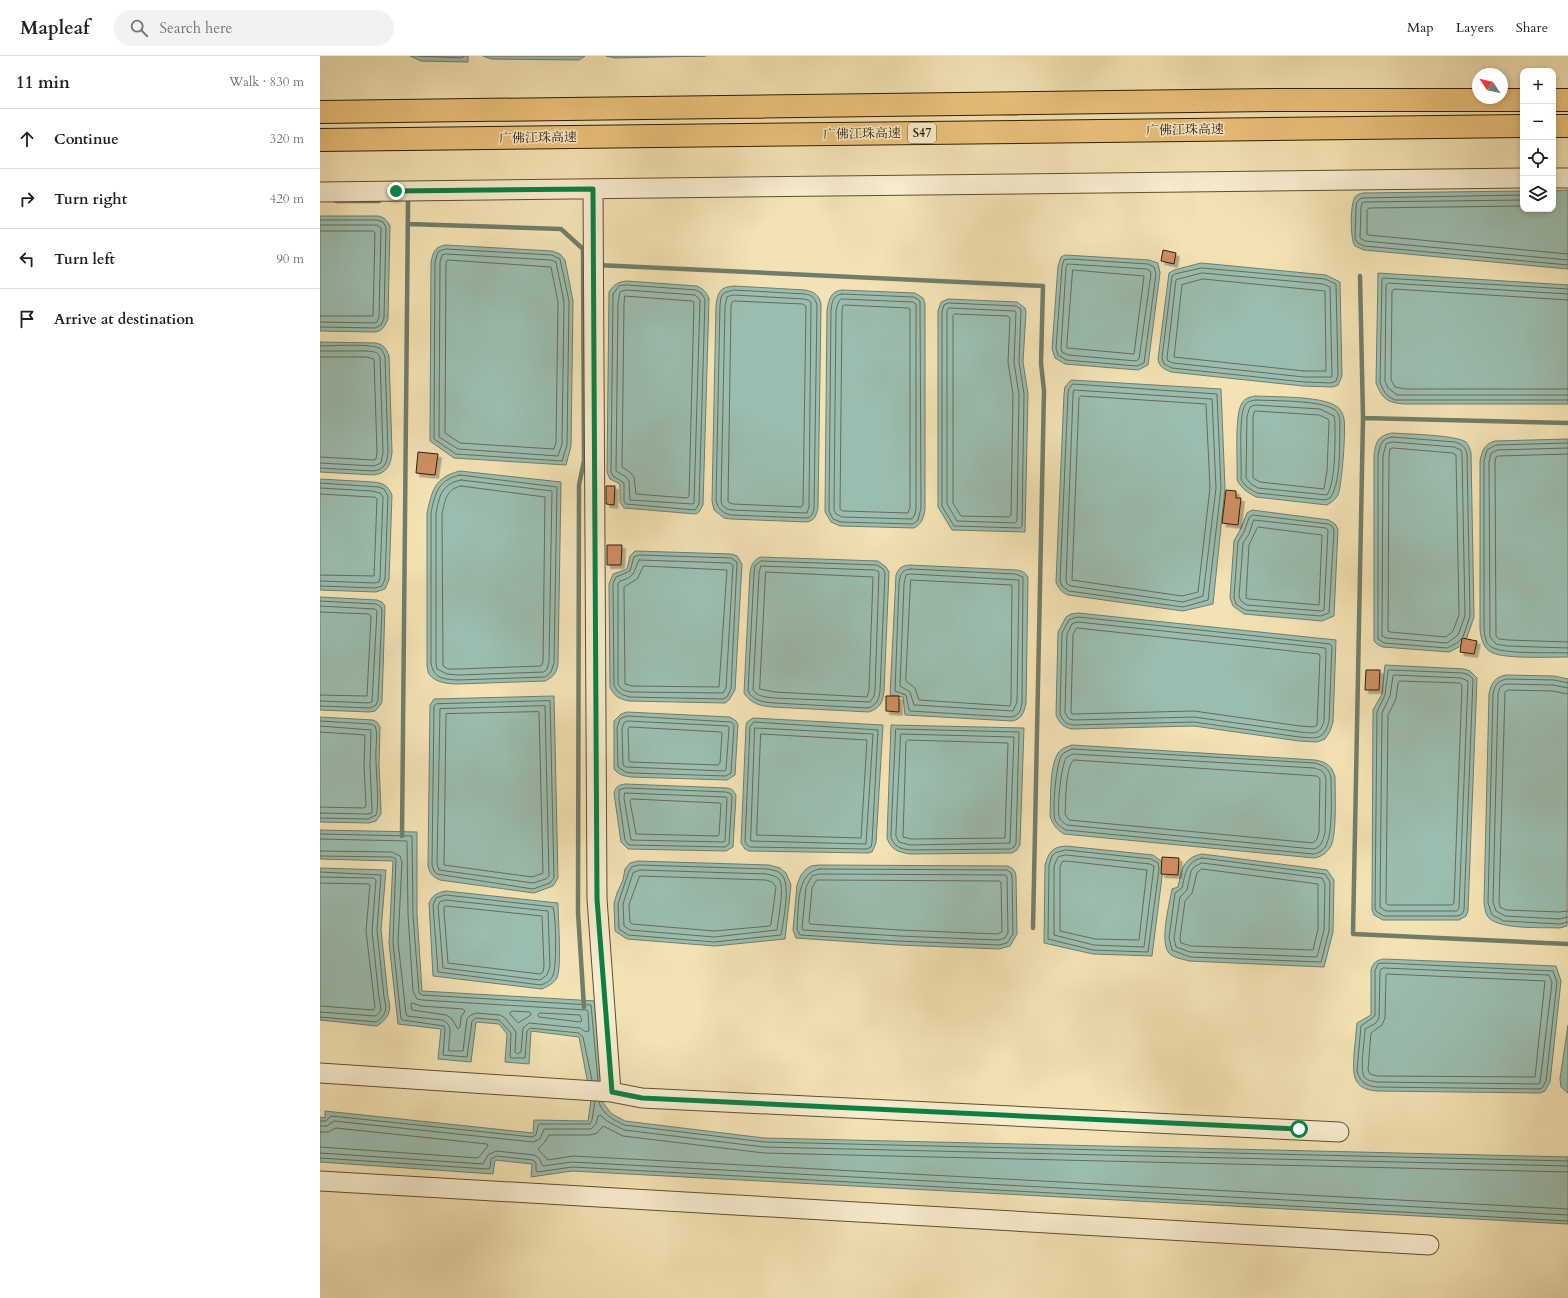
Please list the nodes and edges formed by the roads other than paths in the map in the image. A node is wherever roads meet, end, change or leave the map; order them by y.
1 (1520, 100) edge
2 (1556, 100) edge
3 (1568, 100) edge
4 (320, 112) edge
5 (1520, 126) edge
6 (1556, 126) edge
7 (1568, 126) edge
8 (320, 140) edge
9 (1520, 178) edge
10 (1556, 178) edge
11 (1568, 178) edge
12 (593, 189) junction
13 (320, 192) edge
14 (320, 1073) edge
15 (612, 1092) junction
16 (1339, 1132) dead end
17 (320, 1181) edge
18 (1429, 1245) dead end

1 - 4 highway, S47
2 - 3 highway
5 - 8 highway, 广佛江珠高速 / S47
6 - 7 highway
9 - 12 street
10 - 11 street
12 - 13 street
12 - 15 street
14 - 15 street
15 - 16 street
17 - 18 street

